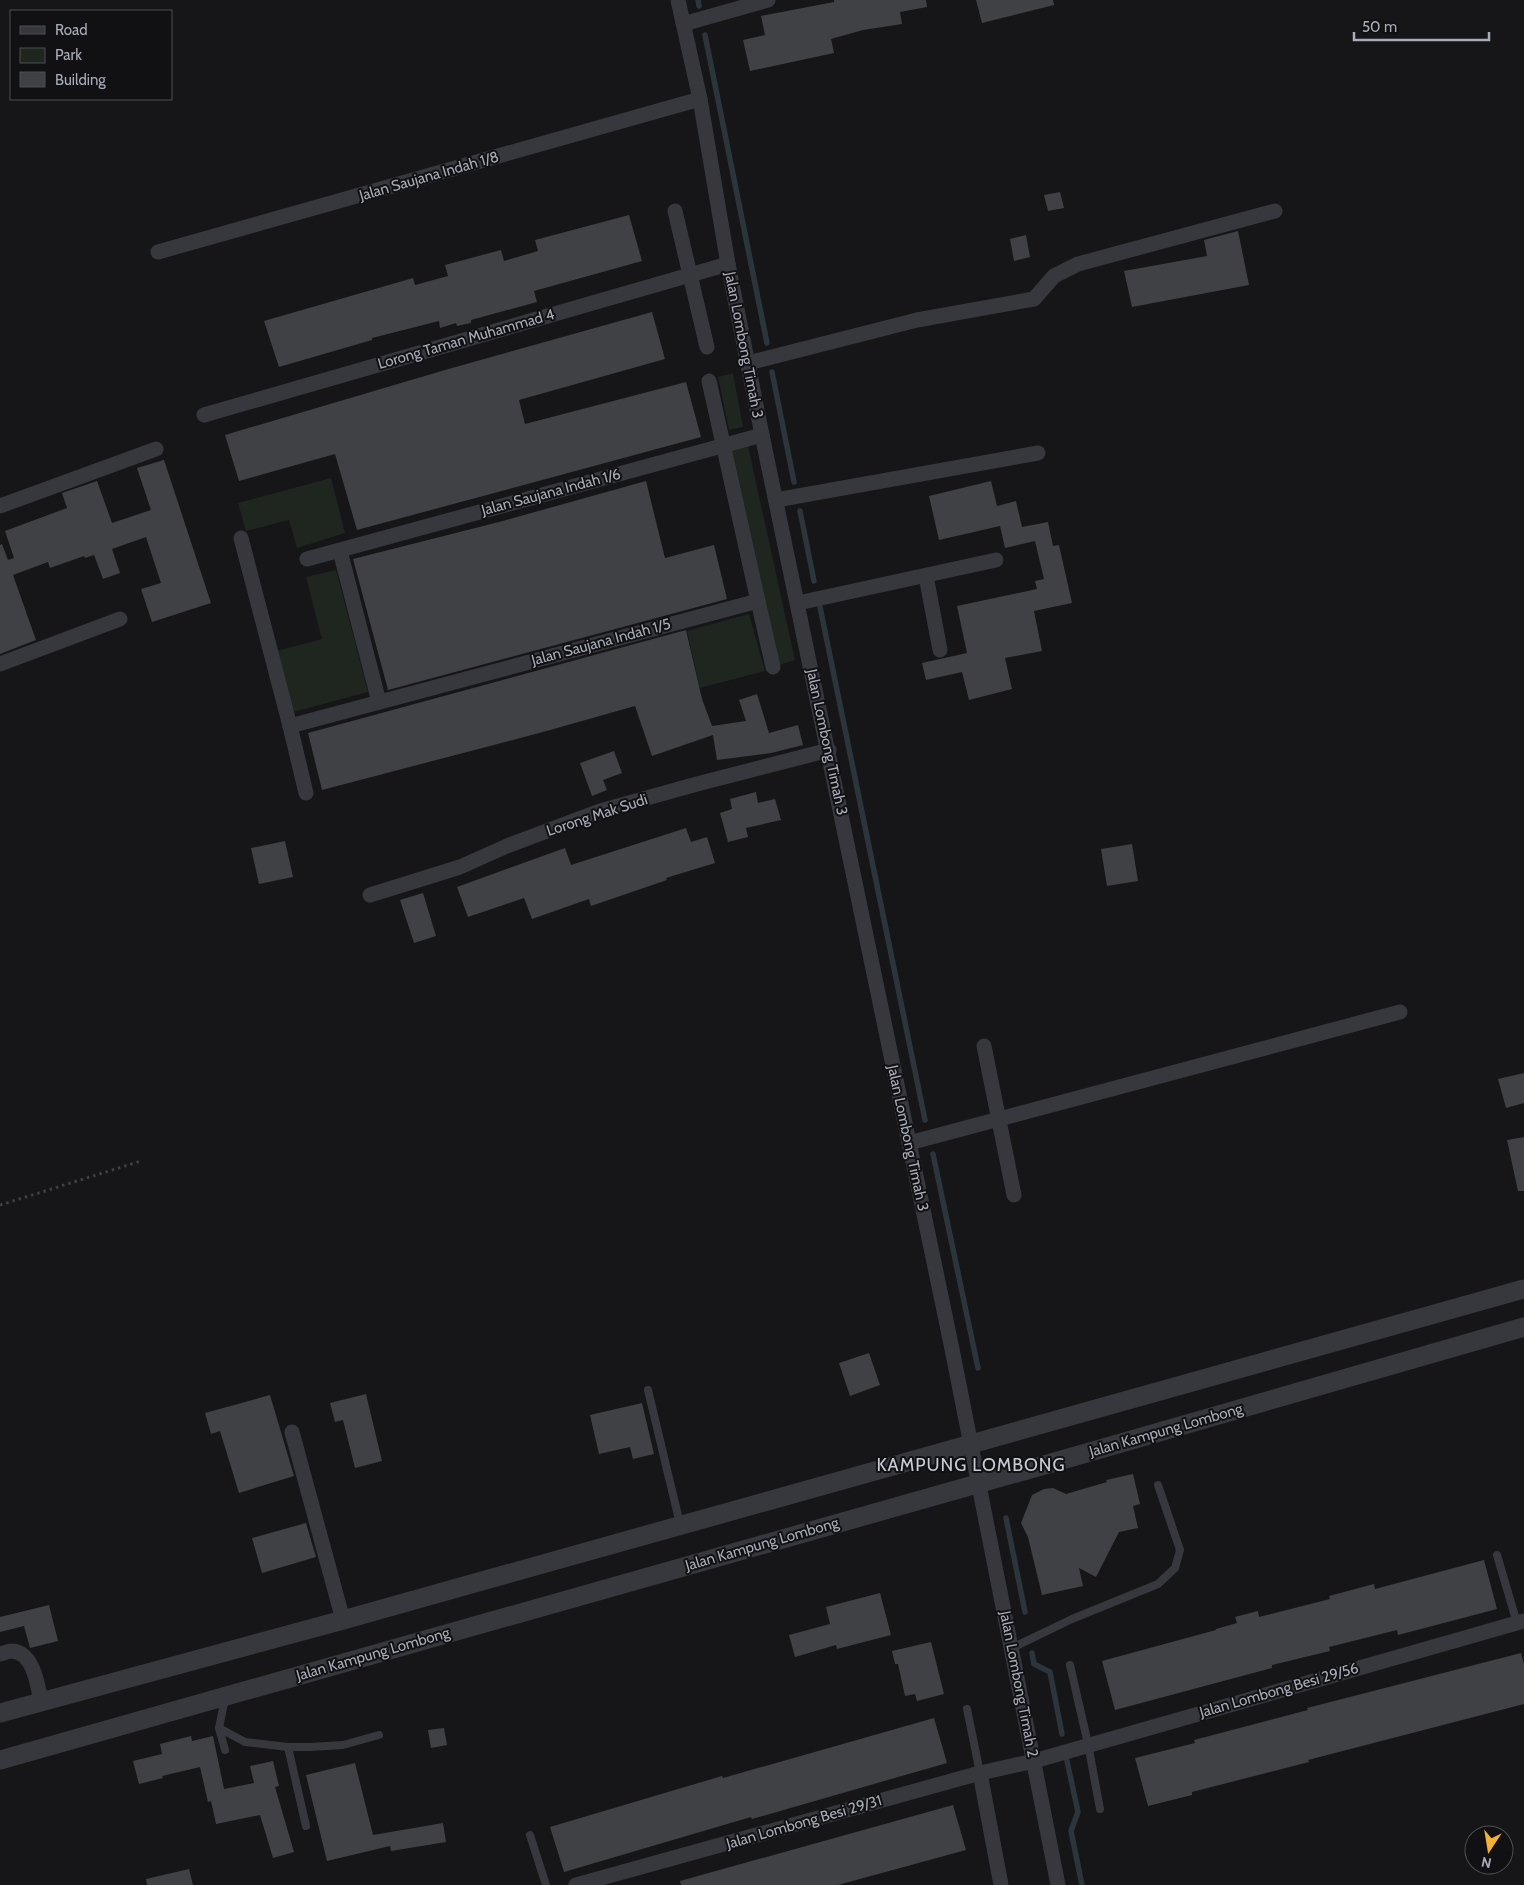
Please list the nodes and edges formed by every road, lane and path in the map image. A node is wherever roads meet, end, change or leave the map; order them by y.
1 (678, 0) edge
2 (768, 0) edge
3 (683, 24) junction
4 (700, 99) junction
5 (676, 211) dead end
6 (1275, 211) dead end
7 (158, 252) dead end
8 (728, 264) junction
9 (690, 275) junction
10 (707, 347) dead end
11 (748, 363) junction
12 (709, 381) dead end
13 (204, 415) dead end
14 (762, 435) junction
15 (723, 444) junction
16 (156, 449) dead end
17 (1038, 453) dead end
18 (776, 500) junction
19 (0, 506) edge
20 (241, 538) dead end
21 (340, 550) junction
22 (307, 559) dead end
23 (996, 560) dead end
24 (926, 576) junction
25 (758, 601) junction
26 (798, 603) junction
27 (120, 620) dead end
28 (940, 650) dead end
29 (0, 664) edge
30 (773, 667) dead end
31 (379, 702) junction
32 (290, 726) junction
33 (829, 750) junction
34 (306, 793) dead end
35 (370, 895) dead end
36 (1400, 1012) dead end
37 (984, 1046) dead end
38 (998, 1119) junction
39 (909, 1142) junction
40 (141, 1162) dead end
41 (1014, 1196) dead end
42 (0, 1205) edge
43 (1524, 1289) edge
44 (1524, 1327) edge
45 (648, 1390) dead end
46 (292, 1432) dead end
47 (971, 1443) junction
48 (979, 1483) junction
49 (1158, 1485) dead end
50 (681, 1526) junction
51 (1497, 1554) dead end
52 (343, 1620) junction
53 (1520, 1622) edge
54 (1012, 1648) junction
55 (0, 1654) edge
56 (1070, 1665) dead end
57 (226, 1696) junction
58 (42, 1702) junction
59 (967, 1709) dead end
60 (0, 1713) edge
61 (219, 1728) junction
62 (379, 1735) dead end
63 (1088, 1744) junction
64 (288, 1747) junction
65 (225, 1750) dead end
66 (0, 1760) edge
67 (1034, 1761) junction
68 (980, 1773) junction
69 (1100, 1809) dead end
70 (306, 1826) dead end
71 (530, 1835) dead end
72 (546, 1885) edge
73 (576, 1885) edge
74 (1001, 1885) edge
75 (1058, 1885) edge

1 - 3 street, Jalan Lombong Timah 3
2 - 3 street
3 - 4 street, Jalan Lombong Timah 3
4 - 7 street, Jalan Saujana Indah 1/8
4 - 8 street, Jalan Lombong Timah 3
5 - 9 street
6 - 11 street
8 - 9 street, Lorong Taman Muhammad 4
8 - 11 street, Jalan Lombong Timah 3
9 - 10 street
9 - 13 street, Lorong Taman Muhammad 4
11 - 14 street, Jalan Lombong Timah 3
12 - 15 street
14 - 15 street, Jalan Saujana Indah 1/6
14 - 18 street, Jalan Lombong Timah 3
15 - 21 street, Jalan Saujana Indah 1/6
15 - 25 street
16 - 19 street
17 - 18 street
18 - 26 street, Jalan Lombong Timah 3
20 - 32 street
21 - 22 street, Jalan Saujana Indah 1/6
21 - 31 street
23 - 24 street
24 - 26 street
24 - 28 street
25 - 30 street
25 - 31 street, Jalan Saujana Indah 1/5
26 - 33 street, Jalan Lombong Timah 3
27 - 29 street
31 - 32 street, Jalan Saujana Indah 1/5
32 - 34 street
33 - 35 street, Lorong Mak Sudi
33 - 39 street, Jalan Lombong Timah 3
36 - 38 street
37 - 38 street
38 - 39 street
38 - 41 street
39 - 47 street, Jalan Lombong Timah 3
40 - 42 path
43 - 47 street
44 - 48 street, Jalan Kampung Lombong
45 - 50 lane
46 - 52 street
47 - 48 street, Jalan Lombong Timah 3
47 - 50 street
48 - 54 street, Jalan Lombong Timah 2
48 - 57 street, Jalan Kampung Lombong
49 - 54 lane
50 - 52 street
51 - 53 lane
52 - 58 street
53 - 63 street, Jalan Lombong Besi 29/56
54 - 67 street, Jalan Lombong Timah 2
55 - 58 street
56 - 63 lane
57 - 61 lane
57 - 66 street, Jalan Kampung Lombong
58 - 60 street
59 - 68 lane
61 - 64 lane
61 - 65 lane
62 - 64 lane
63 - 67 street, Jalan Lombong Besi 29/56
63 - 69 lane
64 - 70 lane
67 - 68 street, Jalan Lombong Besi 29/31
67 - 75 street, Jalan Lombong Timah 2
68 - 73 street, Jalan Lombong Besi 29/31
68 - 74 street
71 - 72 lane

